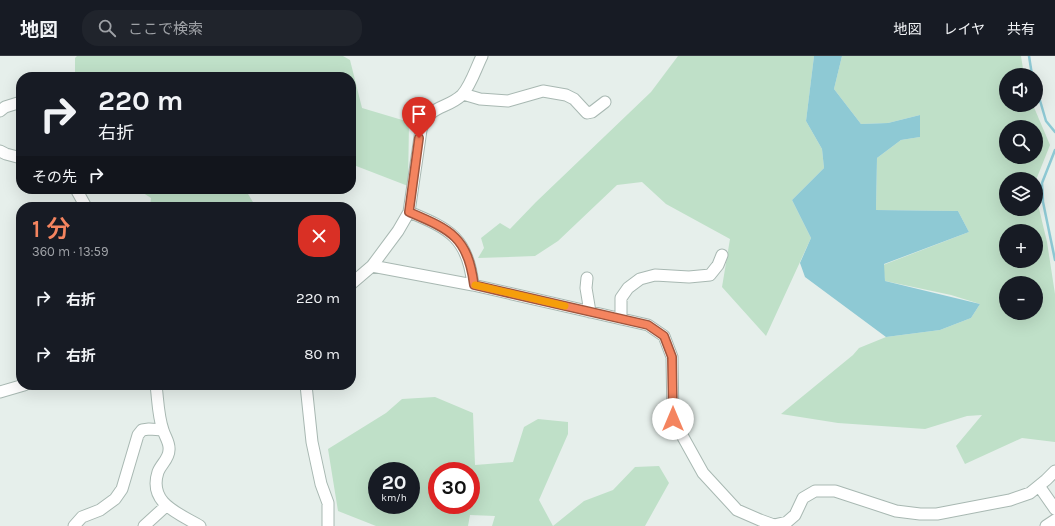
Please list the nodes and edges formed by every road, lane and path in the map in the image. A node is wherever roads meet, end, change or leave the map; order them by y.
1 (482, 56) edge
2 (463, 94) junction
3 (605, 102) dead end
4 (16, 104) edge
5 (0, 111) edge
6 (0, 152) edge
7 (16, 157) edge
8 (409, 212) junction
9 (722, 255) dead end
10 (372, 266) junction
11 (587, 278) dead end
12 (356, 280) edge
13 (474, 285) junction
14 (590, 312) junction
15 (621, 319) junction
16 (16, 387) edge
17 (157, 390) edge
18 (307, 390) edge
19 (0, 392) edge
20 (163, 430) junction
21 (1055, 471) edge
22 (1039, 486) junction
23 (166, 506) junction
24 (1055, 509) edge
25 (1055, 520) edge
26 (74, 526) edge
27 (144, 526) edge
28 (200, 526) edge
29 (328, 526) edge
30 (1046, 526) edge

1 - 2 street
2 - 3 street
2 - 8 street
4 - 5 street
6 - 7 street
8 - 10 street
8 - 13 street
9 - 15 street
10 - 12 street
10 - 13 street
11 - 14 street
13 - 14 street
14 - 15 street
15 - 22 street
16 - 19 street
17 - 20 street
18 - 29 street
20 - 23 street
20 - 26 street
21 - 22 street
22 - 24 street
23 - 27 street
23 - 28 street
25 - 30 street

